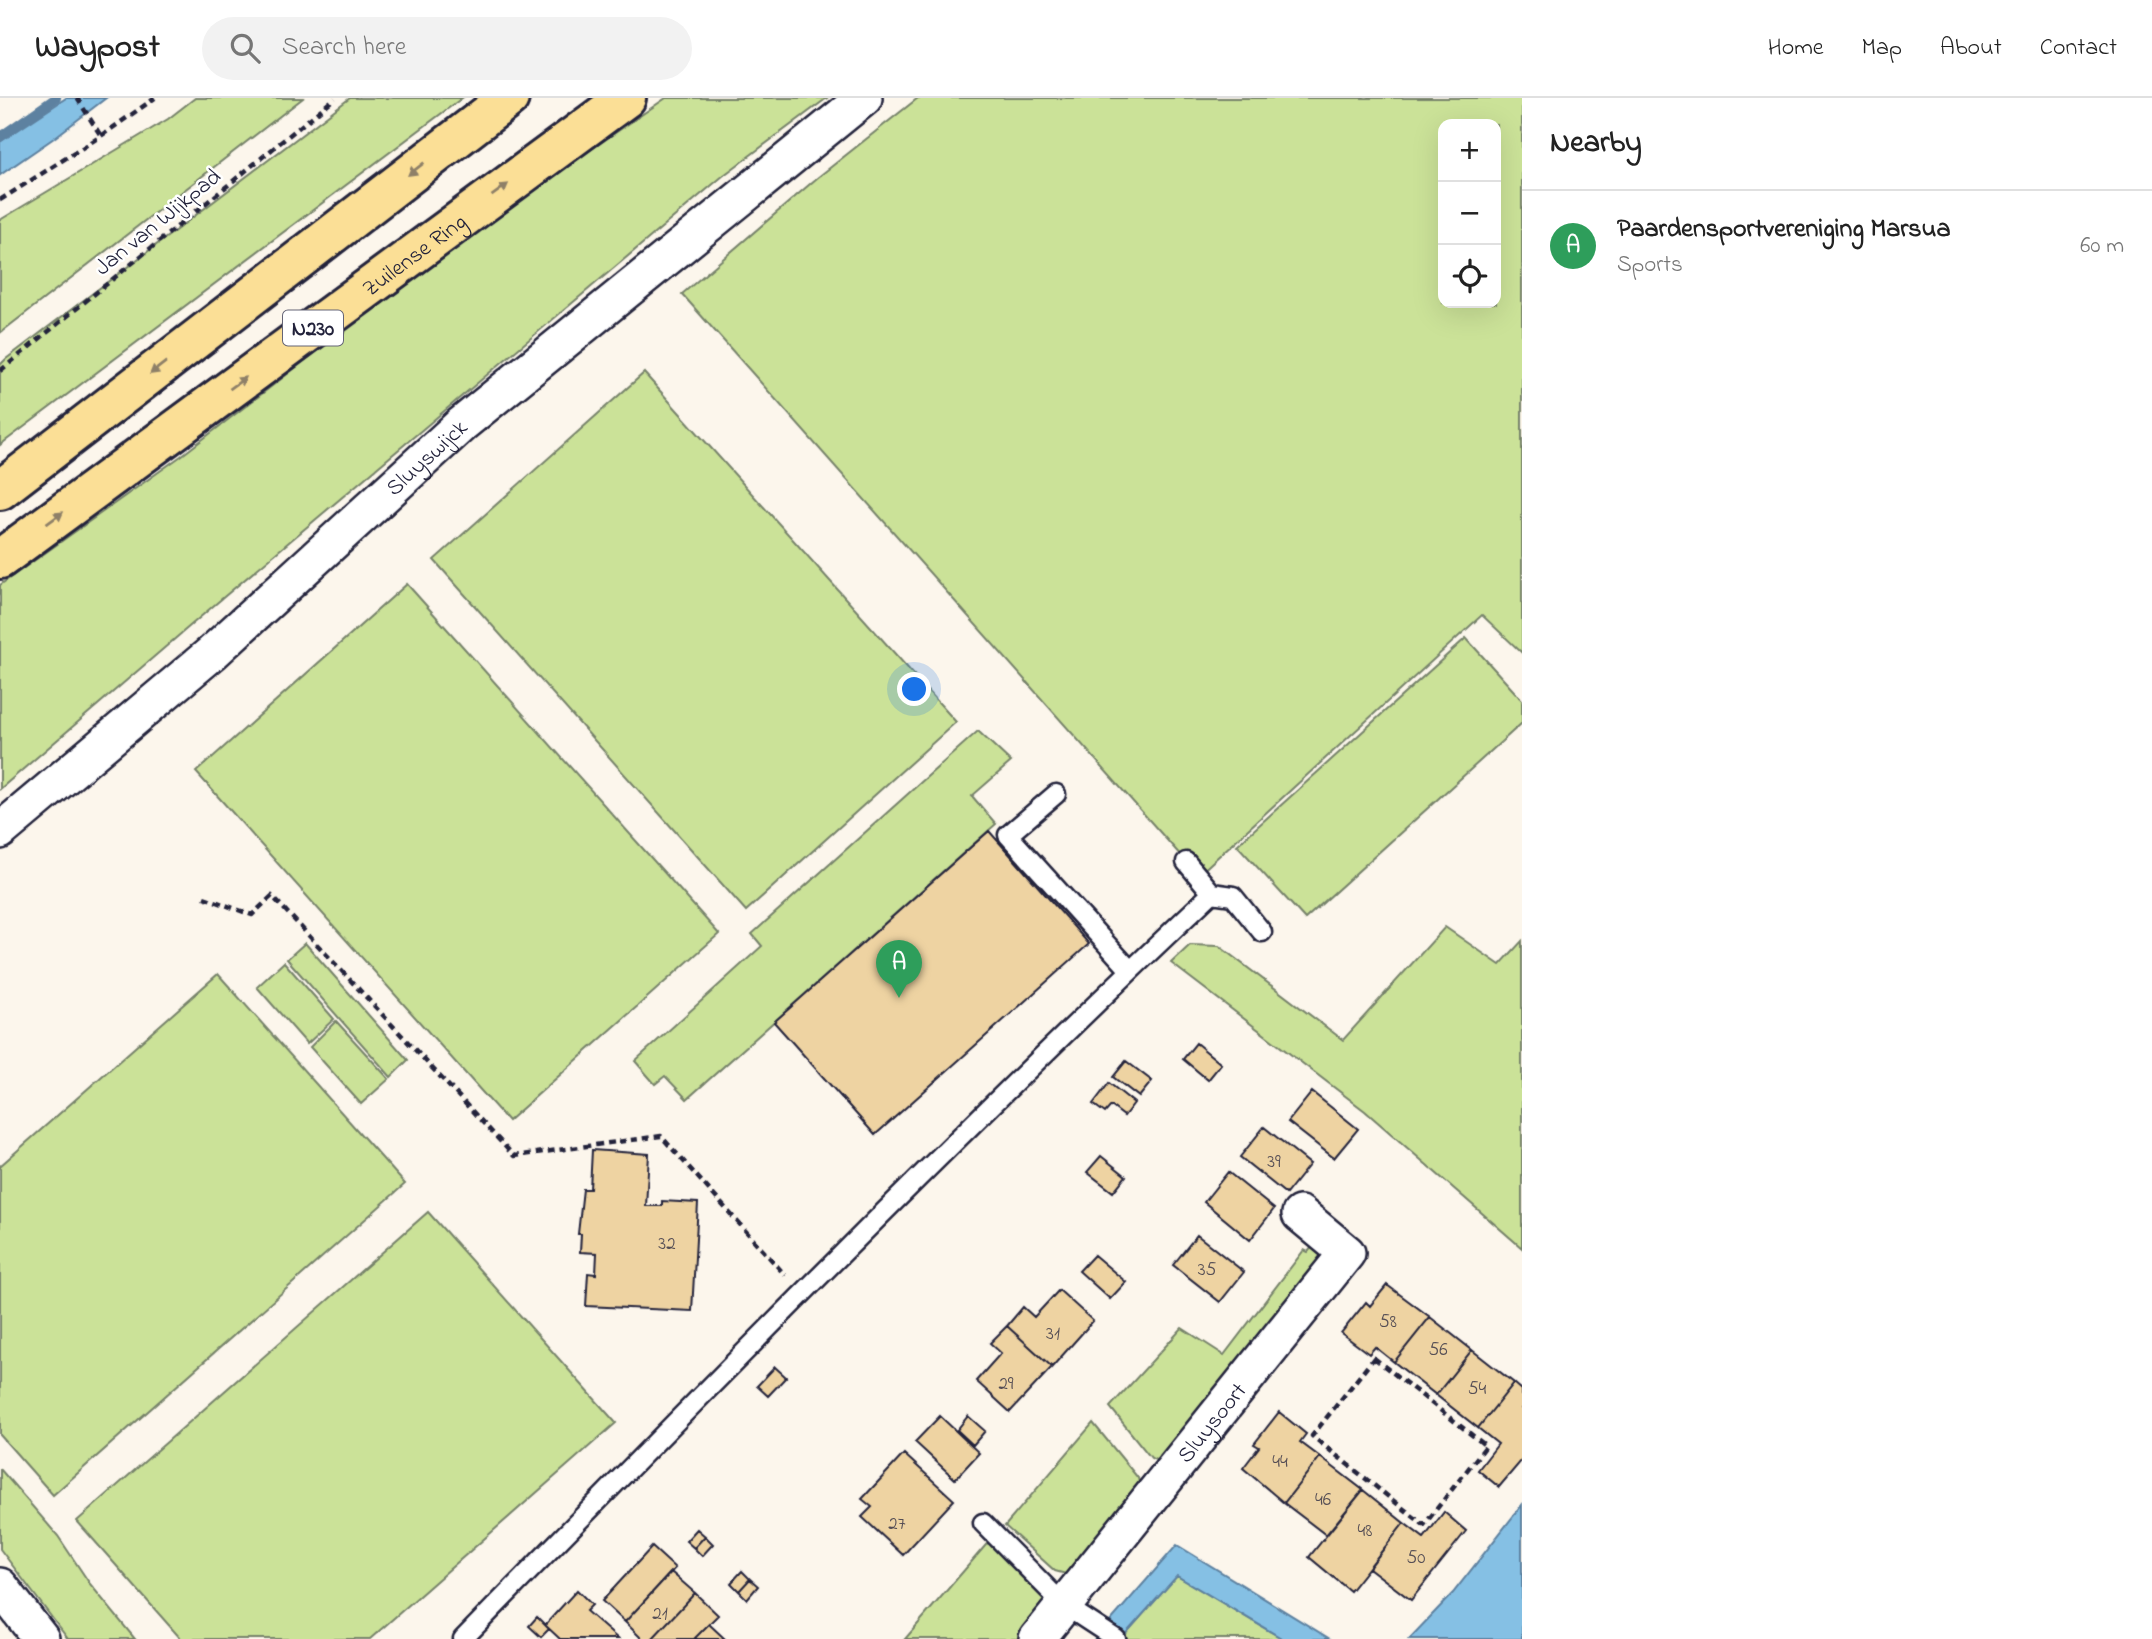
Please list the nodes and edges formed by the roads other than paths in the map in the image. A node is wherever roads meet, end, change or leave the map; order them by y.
1 (509, 98) edge
2 (626, 98) edge
3 (864, 98) edge
4 (0, 490) edge
5 (0, 559) edge
6 (1056, 794) dead end
7 (0, 831) edge
8 (1186, 862) dead end
9 (1212, 893) junction
10 (1262, 932) dead end
11 (1130, 970) junction
12 (1300, 1214) dead end
13 (983, 1523) dead end
14 (0, 1586) edge
15 (1064, 1605) junction
16 (41, 1639) edge
17 (463, 1639) edge
18 (1037, 1639) edge
19 (1116, 1639) edge

1 -> 4 main road, N230
5 -> 2 main road, Zuilense Ring / N230
3 - 7 street, Sluyswijck
6 - 11 lane
8 - 9 lane
9 - 10 lane
9 - 11 lane
11 - 17 lane
12 - 15 street, Sluysoort
13 - 15 lane
14 - 16 street
15 - 18 street, Sluysoort
15 - 19 lane

